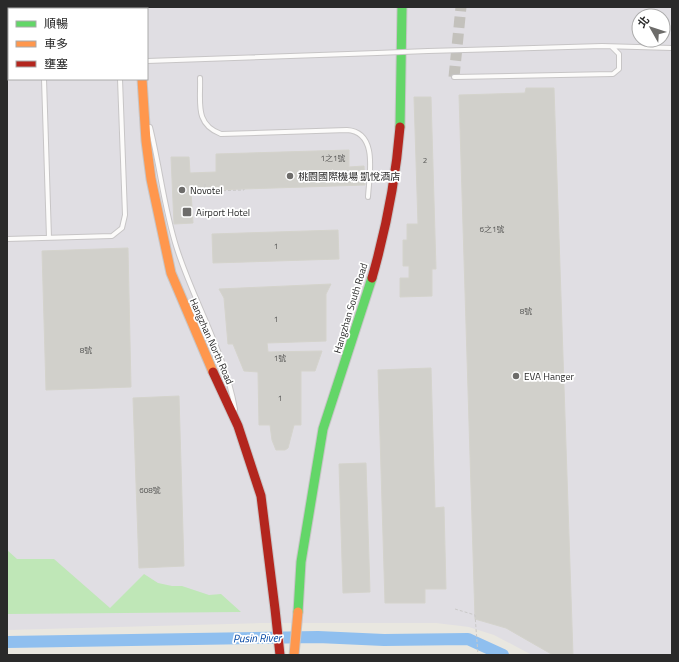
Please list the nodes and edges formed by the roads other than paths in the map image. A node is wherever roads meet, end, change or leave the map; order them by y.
1 (402, 7) edge
2 (612, 47) junction
3 (672, 48) edge
4 (148, 61) edge
5 (454, 77) dead end
6 (200, 78) dead end
7 (44, 80) edge
8 (120, 80) edge
9 (142, 80) edge
10 (143, 102) junction
11 (368, 197) dead end
12 (49, 238) junction
13 (7, 239) edge
14 (238, 426) junction
15 (280, 655) edge
16 (294, 655) edge

1 - 16 main road, Hangzhan South Road
2 - 3 lane
2 - 4 lane, bridge
2 - 5 lane
6 - 11 lane
7 - 12 lane
8 - 12 lane
9 - 10 main road, Hangzhan North Road
10 - 14 lane
10 - 14 main road, Hangzhan North Road
12 - 13 lane
14 - 15 main road, Hangzhan North Road

